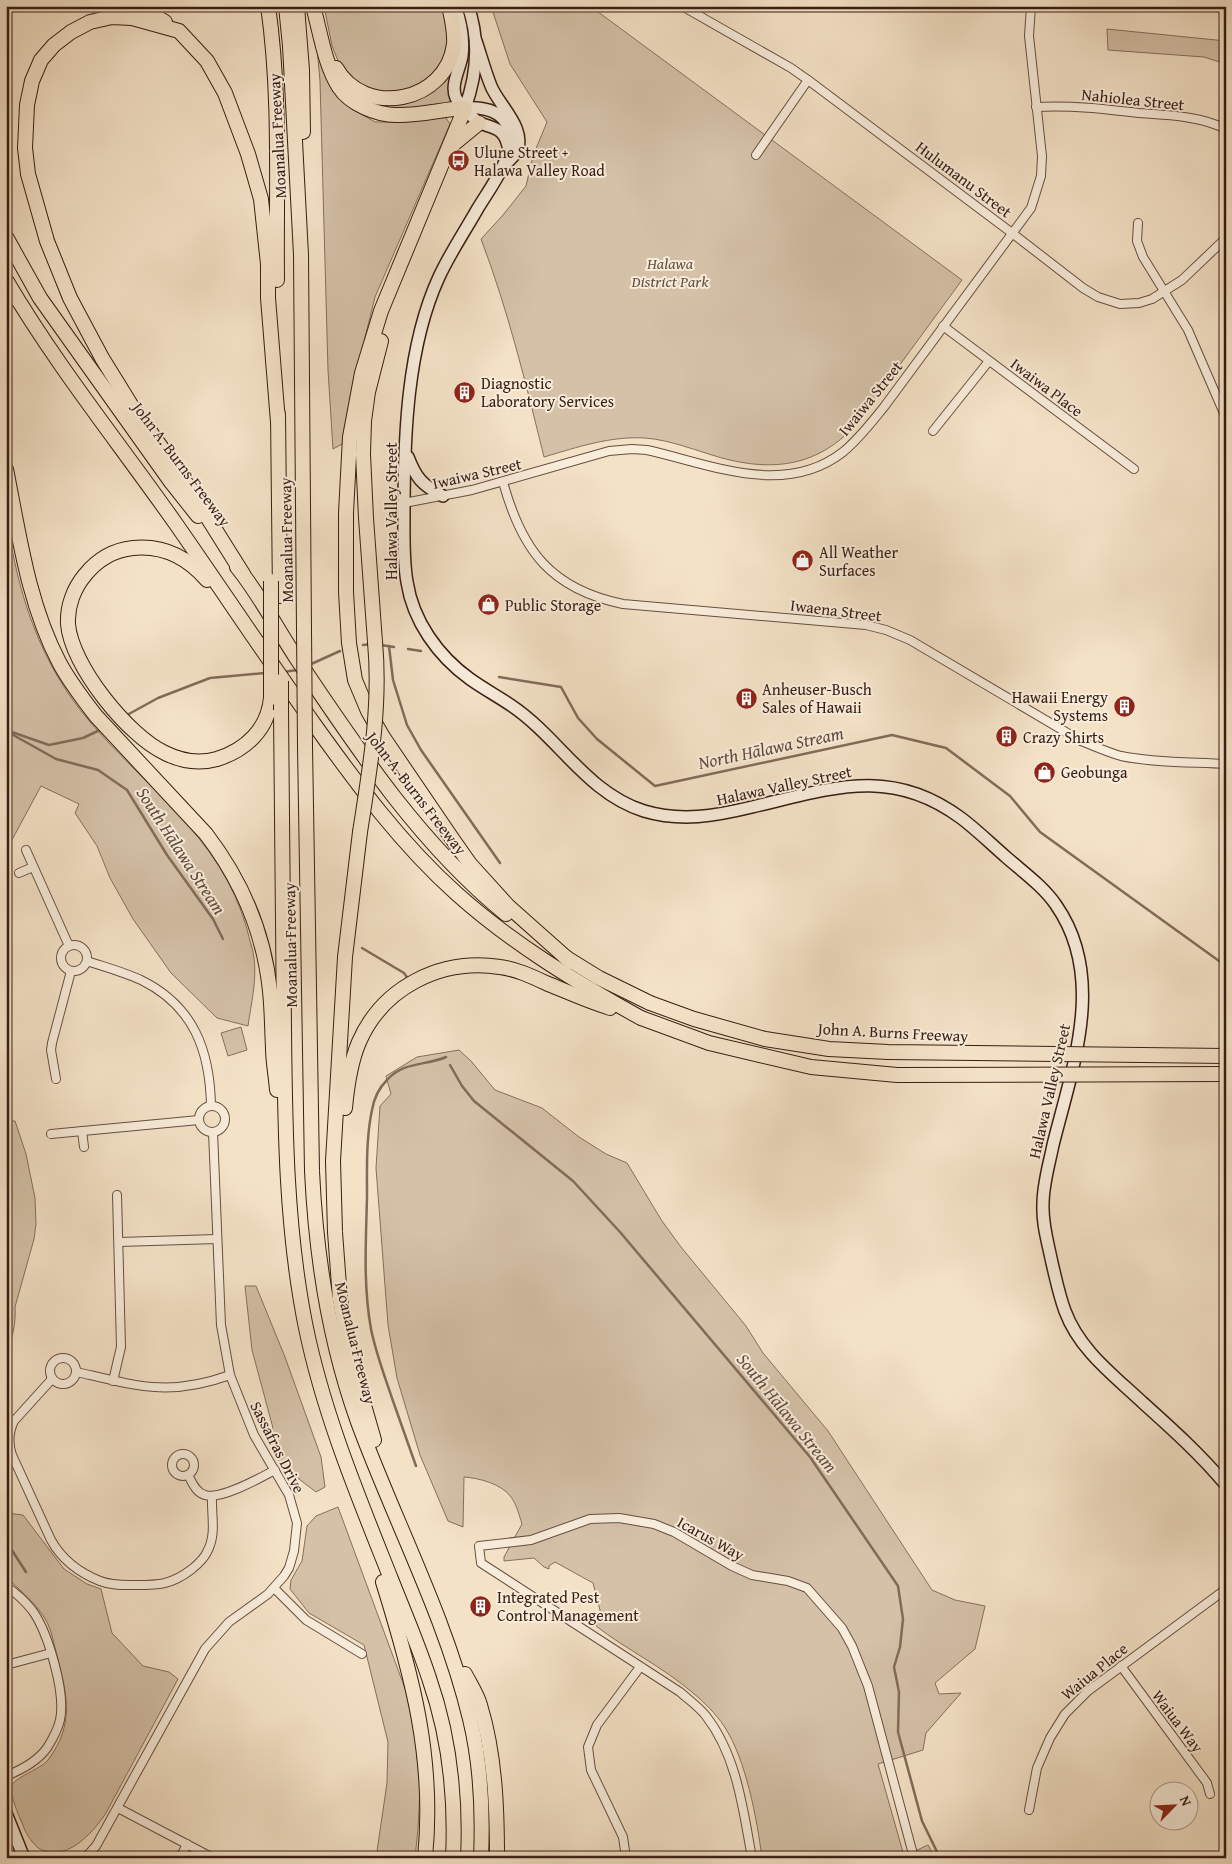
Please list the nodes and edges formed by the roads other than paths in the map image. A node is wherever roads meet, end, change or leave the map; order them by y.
1 (135, 6) edge
2 (263, 6) edge
3 (268, 6) edge
4 (286, 6) edge
5 (296, 6) edge
6 (313, 6) edge
7 (449, 6) edge
8 (455, 6) edge
9 (468, 6) edge
10 (682, 6) edge
11 (1031, 6) edge
12 (179, 30) junction
13 (321, 36) junction
14 (476, 41) junction
15 (808, 80) junction
16 (1036, 107) junction
17 (466, 108) junction
18 (479, 123) junction
19 (276, 127) junction
20 (1226, 129) edge
21 (450, 146) junction
22 (508, 148) junction
23 (756, 155) dead end
24 (504, 166) junction
25 (1138, 223) dead end
26 (1012, 233) junction
27 (6, 236) edge
28 (1226, 238) edge
29 (301, 255) junction
30 (398, 273) junction
31 (6, 280) edge
32 (1164, 291) junction
33 (943, 326) junction
34 (989, 361) junction
35 (1226, 418) edge
36 (278, 422) junction
37 (933, 431) dead end
38 (406, 450) junction
39 (6, 469) edge
40 (1134, 469) dead end
41 (504, 482) junction
42 (278, 488) junction
43 (443, 496) junction
44 (404, 503) junction
45 (243, 574) junction
46 (264, 652) junction
47 (1226, 764) edge
48 (26, 850) dead end
49 (34, 867) junction
50 (19, 873) dead end
51 (69, 946) junction
52 (87, 961) junction
53 (572, 962) junction
54 (71, 971) junction
55 (641, 1018) junction
56 (1226, 1056) edge
57 (1226, 1074) edge
58 (56, 1079) dead end
59 (211, 1106) junction
60 (199, 1120) junction
61 (82, 1131) junction
62 (212, 1132) junction
63 (51, 1134) dead end
64 (84, 1147) dead end
65 (118, 1195) dead end
66 (289, 1199) junction
67 (217, 1239) junction
68 (119, 1242) junction
69 (340, 1299) junction
70 (78, 1372) junction
71 (230, 1375) junction
72 (52, 1379) junction
73 (113, 1381) junction
74 (346, 1466) junction
75 (275, 1470) junction
76 (188, 1475) dead end
77 (1226, 1485) edge
78 (212, 1496) junction
79 (411, 1554) junction
80 (7, 1587) edge
81 (274, 1588) junction
82 (1226, 1589) edge
83 (442, 1629) junction
84 (51, 1653) junction
85 (362, 1654) dead end
86 (6, 1665) edge
87 (1121, 1666) junction
88 (640, 1667) junction
89 (6, 1776) edge
90 (1210, 1794) dead end
91 (118, 1808) junction
92 (1029, 1810) dead end
93 (6, 1813) edge
94 (187, 1844) junction
95 (24, 1858) edge
96 (85, 1858) edge
97 (180, 1858) edge
98 (213, 1858) edge
99 (425, 1858) edge
100 (452, 1858) edge
101 (481, 1858) edge
102 (497, 1858) edge
103 (626, 1858) edge
104 (752, 1858) edge
105 (914, 1858) edge

1 - 12 highway
2 - 19 highway
3 - 19 highway, Moanalua Freeway
4 - 29 highway, Moanalua Freeway
5 - 29 highway
6 - 13 highway
7 - 13 highway
8 - 17 street
9 - 14 street
10 - 15 street, Hulumanu Street
11 - 16 street, Iwaiwa Street
12 - 36 highway
12 - 45 highway
13 - 17 highway
14 - 17 street
14 - 24 street
15 - 23 street
15 - 26 street, Hulumanu Street
16 - 20 street, Nahiolea Street
16 - 26 street, Iwaiwa Street
17 - 18 street
17 - 21 highway
17 - 22 street, Halawa Valley Street
18 - 21 highway
18 - 22 street
19 - 36 highway, Moanalua Freeway
21 - 30 highway
22 - 24 street, Halawa Valley Street
24 - 38 street, Halawa Valley Street
25 - 32 street
26 - 32 street, Hulumanu Street
26 - 33 street, Iwaiwa Street
27 - 45 highway, John A. Burns Freeway
28 - 32 street, Hulumanu Street
29 - 79 highway, Moanalua Freeway, bridge
30 - 53 highway
30 - 69 highway, bridge
31 - 46 highway
32 - 35 street
33 - 34 street, Iwaiwa Place
33 - 41 street, Iwaiwa Street
34 - 37 street
34 - 40 street, Iwaiwa Place
36 - 42 highway, Moanalua Freeway
38 - 43 street
38 - 44 street, Halawa Valley Street
39 - 66 highway
41 - 43 street, Iwaiwa Street
41 - 47 street, Iwaena Street
42 - 46 highway, bridge
42 - 66 highway, Moanalua Freeway, bridge
43 - 44 street, Iwaiwa Street
44 - 77 street, Halawa Valley Street
45 - 53 highway, John A. Burns Freeway, bridge
46 - 55 highway, bridge
48 - 49 street
49 - 50 street
49 - 51 street
51 - 52 street
51 - 54 street
52 - 54 street
52 - 59 street
53 - 56 highway, John A. Burns Freeway, bridge
54 - 58 street
55 - 57 highway, bridge
55 - 69 highway
59 - 60 street
59 - 62 street
60 - 61 street
60 - 62 street
61 - 63 street
61 - 64 street
62 - 67 street, Sassafras Drive
65 - 68 street
66 - 74 highway, Moanalua Freeway
67 - 68 street
67 - 71 street, Sassafras Drive
68 - 73 street
69 - 79 highway
70 - 72 street
70 - 72 street
70 - 73 street
71 - 73 street
71 - 75 street, Sassafras Drive
72 - 78 street
74 - 99 highway
74 - 100 highway, Moanalua Freeway
75 - 78 street
75 - 81 street, Sassafras Drive
76 - 78 street
79 - 83 highway, Moanalua Freeway
80 - 84 street
81 - 85 street
81 - 91 street, Sassafras Drive
82 - 87 street, Waiua Place
83 - 101 highway, Moanalua Freeway
83 - 102 highway
84 - 86 street
84 - 89 street
87 - 90 street, Waiua Way
87 - 92 street, Waiua Place
88 - 103 street
88 - 104 street, Icarus Way
88 - 105 street, Icarus Way
91 - 94 street
91 - 96 street, Sassafras Drive
93 - 95 street
94 - 97 street
94 - 98 street

